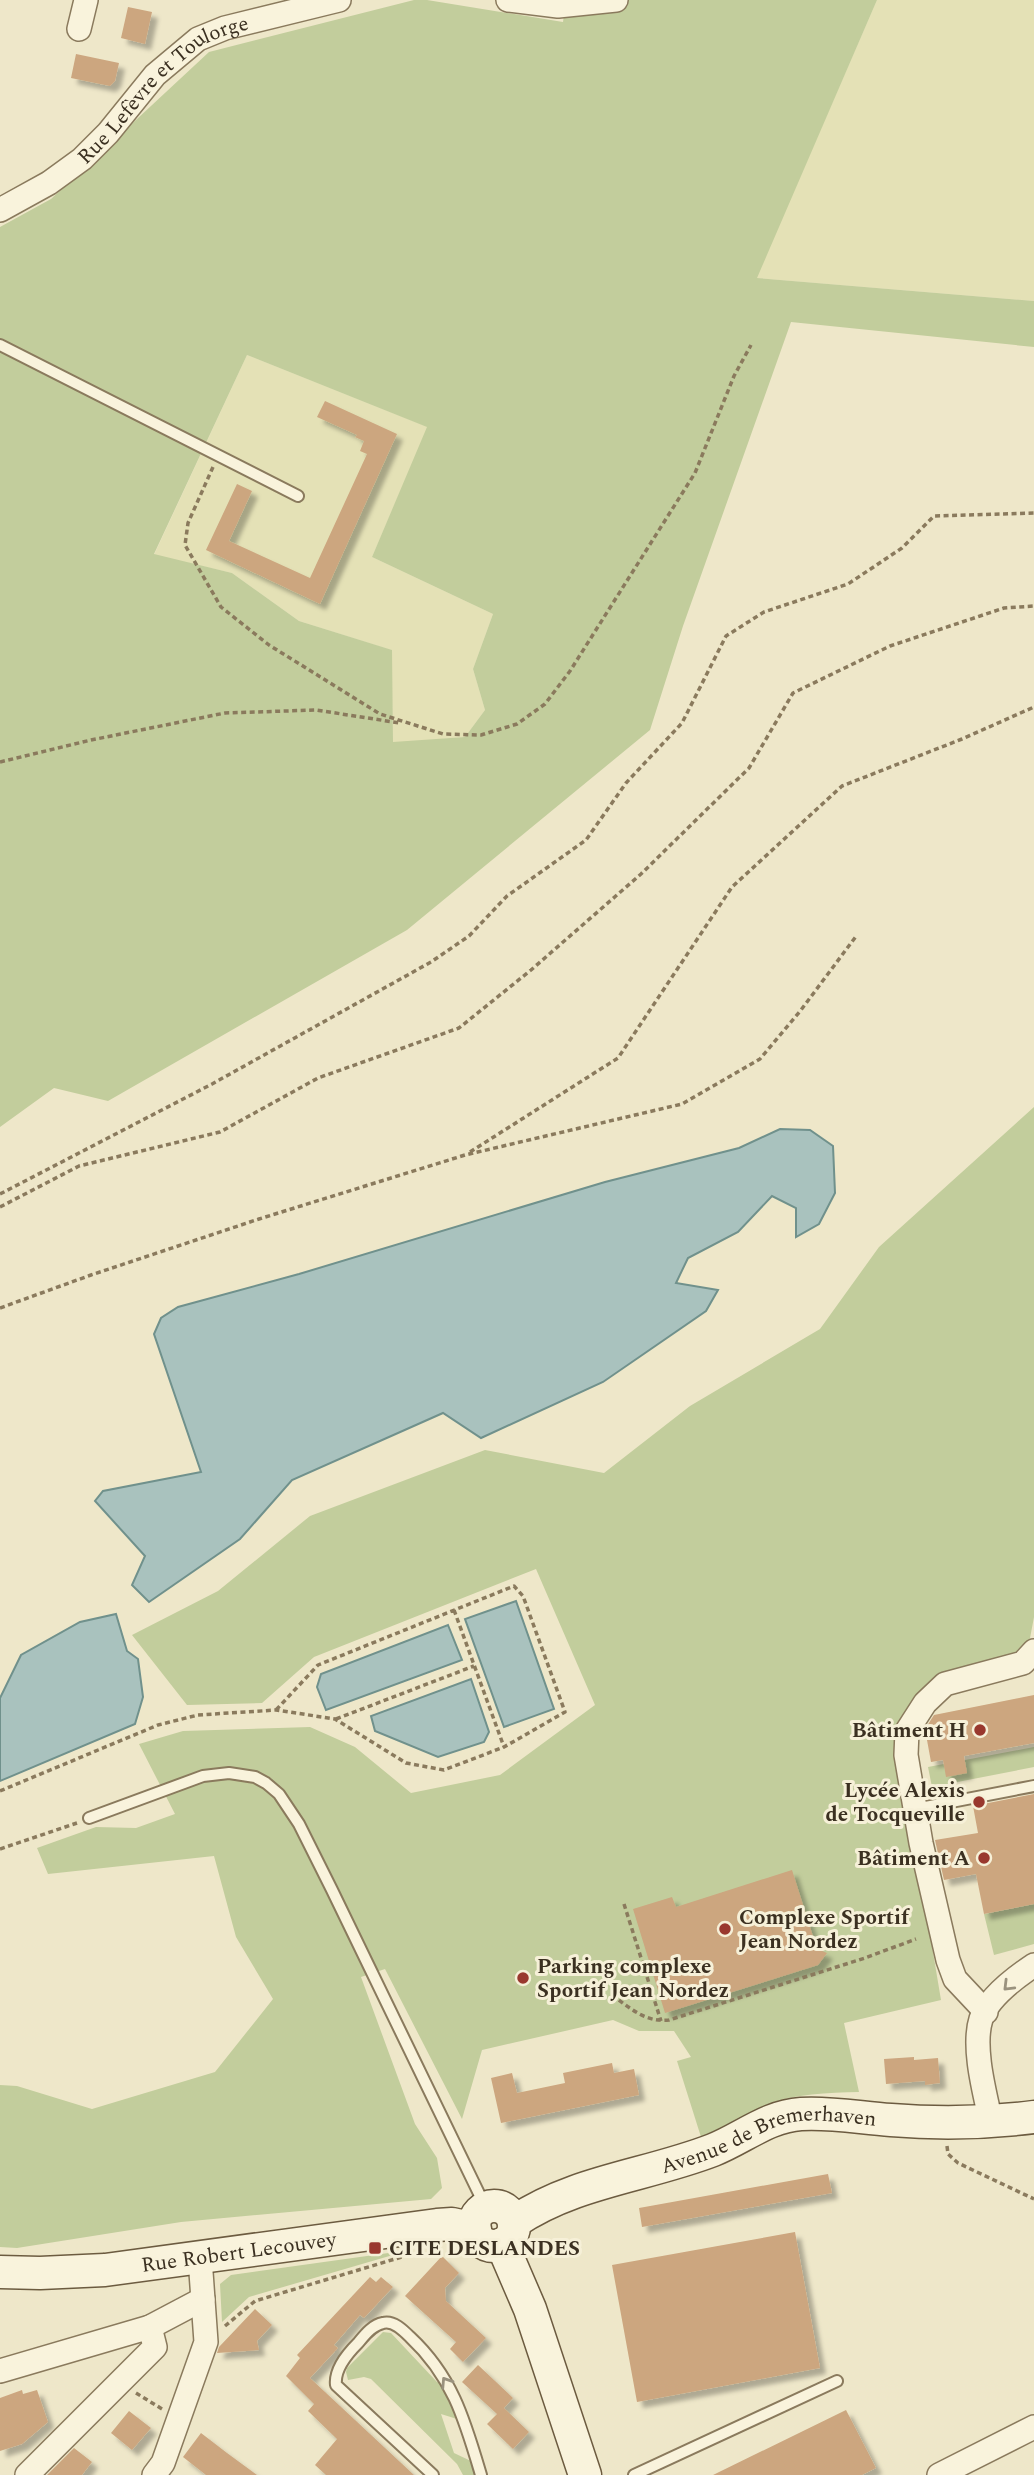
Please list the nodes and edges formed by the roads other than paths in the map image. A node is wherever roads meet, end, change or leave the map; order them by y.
1 (86, 0) edge
2 (339, 0) edge
3 (508, 0) edge
4 (615, 0) edge
5 (79, 29) dead end
6 (0, 210) edge
7 (0, 345) edge
8 (298, 496) dead end
9 (1034, 1651) edge
10 (1034, 1786) edge
11 (915, 1810) junction
12 (89, 1818) road end
13 (1034, 1965) edge
14 (986, 2012) junction
15 (1034, 2117) edge
16 (991, 2122) junction
17 (494, 2226) junction
18 (200, 2259) junction
19 (0, 2272) edge
20 (203, 2299) junction
21 (150, 2327) junction
22 (0, 2371) edge
23 (836, 2381) dead end
24 (1034, 2427) edge
25 (165, 2471) edge
26 (27, 2475) edge
27 (433, 2475) edge
28 (481, 2475) edge
29 (585, 2475) edge
30 (634, 2475) edge
31 (939, 2475) edge

1 - 5 street
2 - 6 street, Rue Lefèvre et Toulorge
3 - 4 street
7 - 8 lane
9 - 11 street
10 - 11 lane
11 - 14 street
12 - 17 lane
13 -> 14 street
14 - 16 street
15 - 16 street, Avenue de Bremerhaven
16 - 17 street, Avenue de Bremerhaven
17 - 18 street, Rue Robert Lecouvey
17 - 29 street
18 - 19 street, Rue Robert Lecouvey
18 - 20 street
20 - 21 street
20 - 25 street
21 - 22 street
21 - 26 street
23 - 30 lane
24 - 31 street
28 -> 27 lane

